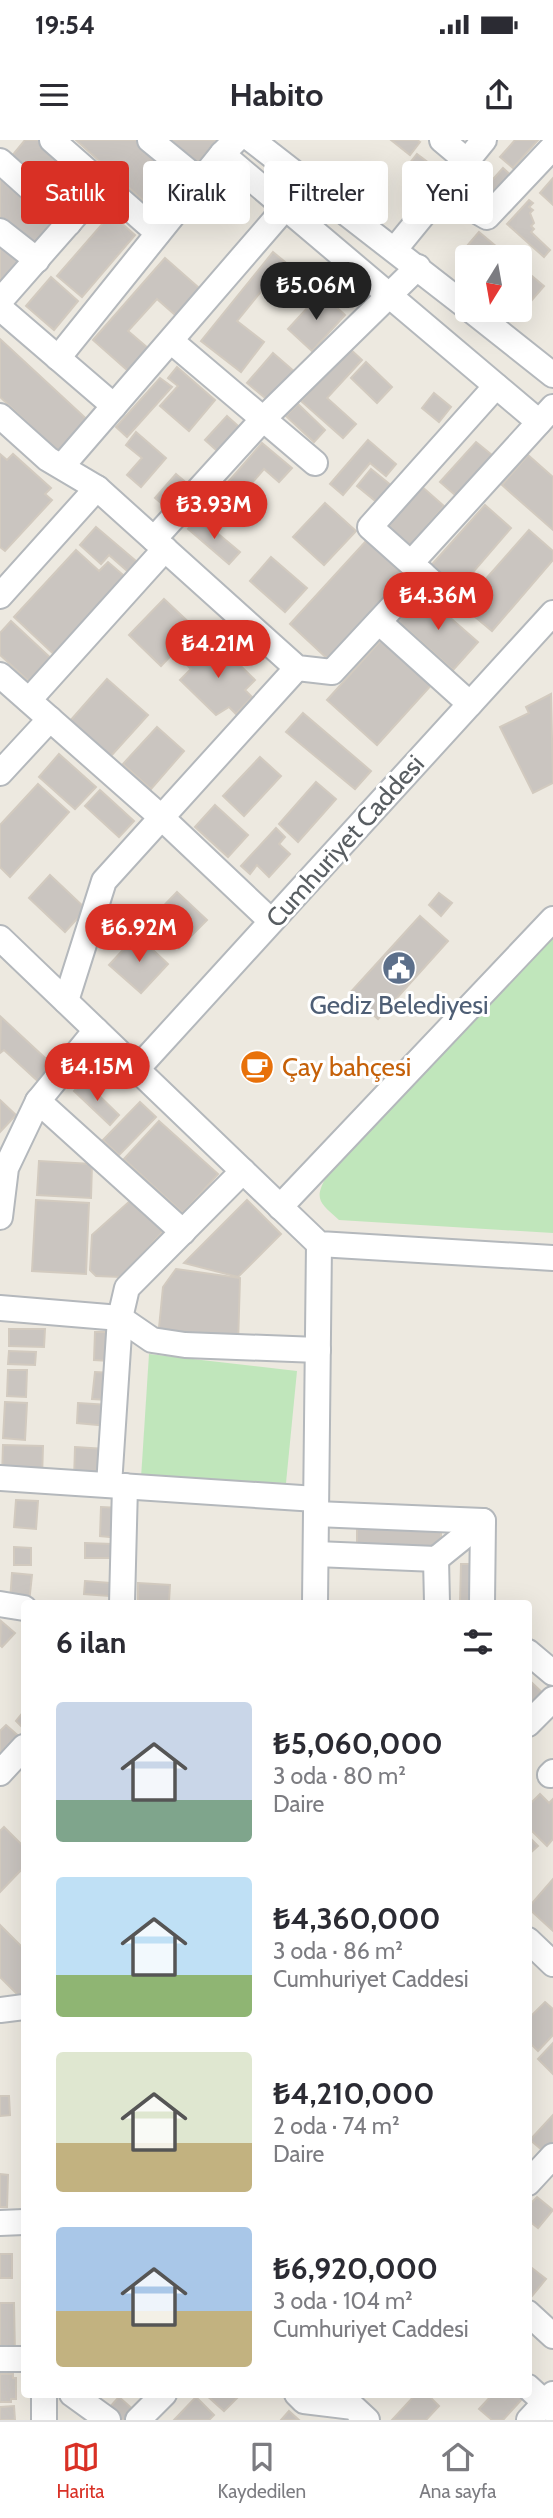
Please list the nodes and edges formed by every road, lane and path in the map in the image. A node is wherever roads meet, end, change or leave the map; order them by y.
1 (11, 140) edge
2 (52, 140) edge
3 (150, 140) edge
4 (252, 140) edge
5 (442, 140) edge
6 (484, 140) edge
7 (229, 147) edge
8 (553, 147) edge
9 (0, 152) edge
10 (0, 161) edge
11 (75, 161) edge
12 (176, 161) edge
13 (217, 161) edge
14 (467, 161) joint
15 (21, 180) edge
16 (264, 185) edge
17 (129, 208) edge
18 (493, 211) edge
19 (68, 224) edge
20 (165, 224) edge
21 (271, 224) edge
22 (304, 224) edge
23 (415, 224) edge
24 (0, 231) edge
25 (158, 233) junction
26 (395, 249) junction
27 (37, 260) junction
28 (418, 267) junction
29 (389, 297) junction
30 (455, 297) edge
31 (0, 302) edge
32 (0, 309) edge
33 (487, 322) edge
34 (171, 341) junction
35 (58, 358) junction
36 (553, 375) edge
37 (496, 386) junction
38 (114, 406) junction
39 (546, 415) edge
40 (0, 416) edge
41 (262, 419) junction
42 (315, 463) dead end
43 (62, 466) junction
44 (97, 488) junction
45 (160, 544) junction
46 (417, 569) junction
47 (0, 596) edge
48 (453, 601) dead end
49 (553, 613) edge
50 (379, 622) junction
51 (297, 668) junction
52 (0, 675) edge
53 (29, 700) junction
54 (470, 704) junction
55 (50, 719) junction
56 (0, 773) edge
57 (161, 817) junction
58 (553, 919) edge
59 (271, 921) junction
60 (0, 938) edge
61 (66, 1001) junction
62 (96, 1030) junction
63 (136, 1069) junction
64 (38, 1101) junction
65 (243, 1171) junction
66 (280, 1207) junction
67 (0, 1217) edge
68 (183, 1232) junction
69 (319, 1244) junction
70 (553, 1258) edge
71 (0, 1308) edge
72 (120, 1318) junction
73 (318, 1350) junction
74 (0, 1478) edge
75 (117, 1486) junction
76 (316, 1507) junction
77 (483, 1521) junction
78 (316, 1554) junction
79 (436, 1559) junction
80 (122, 1600) edge
81 (315, 1600) edge
82 (437, 1600) edge
83 (482, 1600) edge
84 (0, 1605) edge
85 (21, 1608) edge
86 (532, 1655) edge
87 (553, 1673) edge
88 (553, 1699) edge
89 (532, 1720) edge
90 (21, 1750) edge
91 (0, 1773) edge
92 (532, 1943) edge
93 (551, 1958) edge
94 (21, 2007) edge
95 (0, 2010) edge
96 (553, 2156) edge
97 (532, 2179) edge
98 (0, 2222) edge
99 (21, 2222) edge
100 (532, 2317) edge
101 (553, 2336) edge
102 (0, 2359) edge
103 (21, 2359) edge
104 (44, 2398) edge
105 (78, 2398) edge
106 (301, 2398) edge
107 (324, 2406) edge
108 (44, 2420) edge
109 (108, 2420) edge
110 (367, 2420) edge

1 - 9 street
2 - 11 street
3 - 12 street
4 - 26 street
5 - 14 street
6 - 14 street
7 - 13 street
7 - 16 street
8 - 18 street
10 - 15 street
17 - 25 street
19 - 27 street
20 - 25 street
21 - 34 street
22 - 29 street
23 - 26 street
24 - 27 street
25 - 35 street
26 - 28 street
27 - 31 street
28 - 29 street
28 - 30 street
29 - 37 street
29 - 41 street
32 - 35 street
33 - 36 street
34 - 38 street
34 - 41 street
35 - 38 street
37 - 39 street
37 - 46 street
38 - 43 street
39 - 46 street
40 - 43 street
41 - 42 street
41 - 45 street
43 - 44 street
44 - 45 street
44 - 47 street
45 - 51 street
45 - 53 street
46 - 48 street
46 - 50 street
49 - 54 street, Cumhuriyet Caddesi
50 - 51 street
50 - 54 street
51 - 57 street
52 - 53 street
53 - 55 street
54 - 59 street, Cumhuriyet Caddesi
55 - 56 street
55 - 57 street
57 - 59 street
57 - 61 street
58 - 66 street
59 - 63 street, Cumhuriyet Caddesi
60 - 61 street
61 - 62 street
62 - 63 street
62 - 64 street
63 - 65 street
64 - 67 street
64 - 68 street
65 - 66 street
65 - 68 street
66 - 69 street
68 - 72 street
69 - 70 street
69 - 73 street
71 - 72 street
72 - 73 street
72 - 75 street
73 - 76 street
74 - 75 street
75 - 76 street
75 - 80 street
76 - 77 street
76 - 78 street
77 - 79 street
77 - 83 street
78 - 79 street
78 - 81 street
79 - 82 street
84 - 85 street
86 - 87 street
88 - 89 street
90 - 91 street
92 - 93 street
94 - 95 street
96 - 97 street
98 - 99 street
100 - 101 street
102 - 103 street
104 - 108 street
105 - 109 street
106 - 107 street
107 - 110 street

